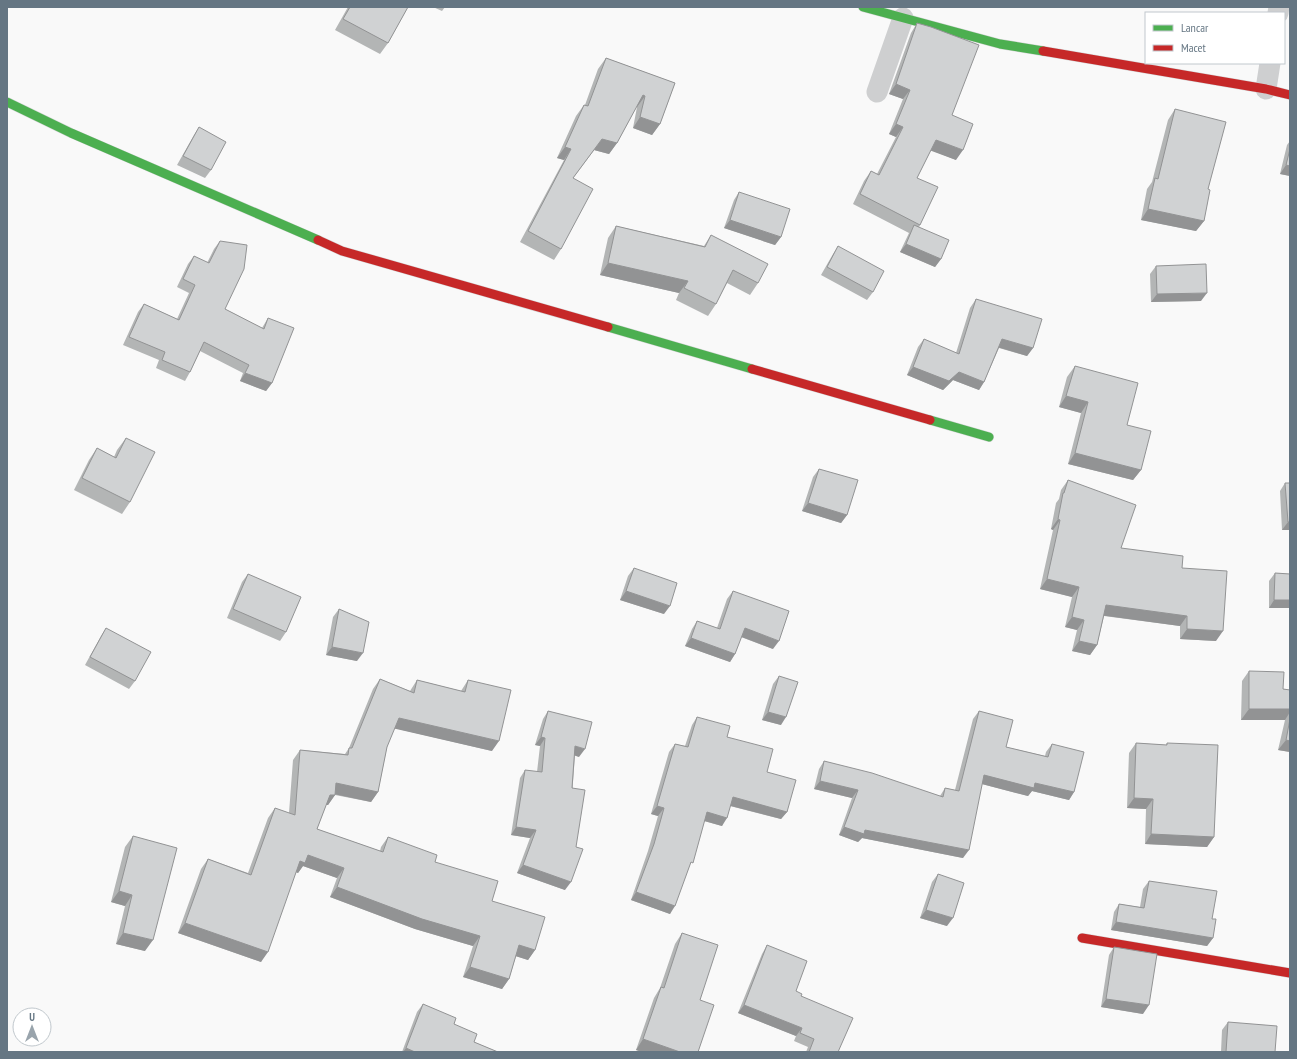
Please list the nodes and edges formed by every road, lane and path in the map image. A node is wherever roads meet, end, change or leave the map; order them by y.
1 (863, 7) edge
2 (903, 18) junction
3 (1270, 64) edge
4 (1266, 89) junction
5 (878, 92) dead end
6 (1290, 95) edge
7 (7, 102) edge
8 (989, 438) dead end
9 (1082, 938) dead end
10 (1290, 973) edge

1 - 2 street
2 - 4 street
2 - 5 street
3 - 4 street
4 - 6 street
7 - 8 street
9 - 10 street

